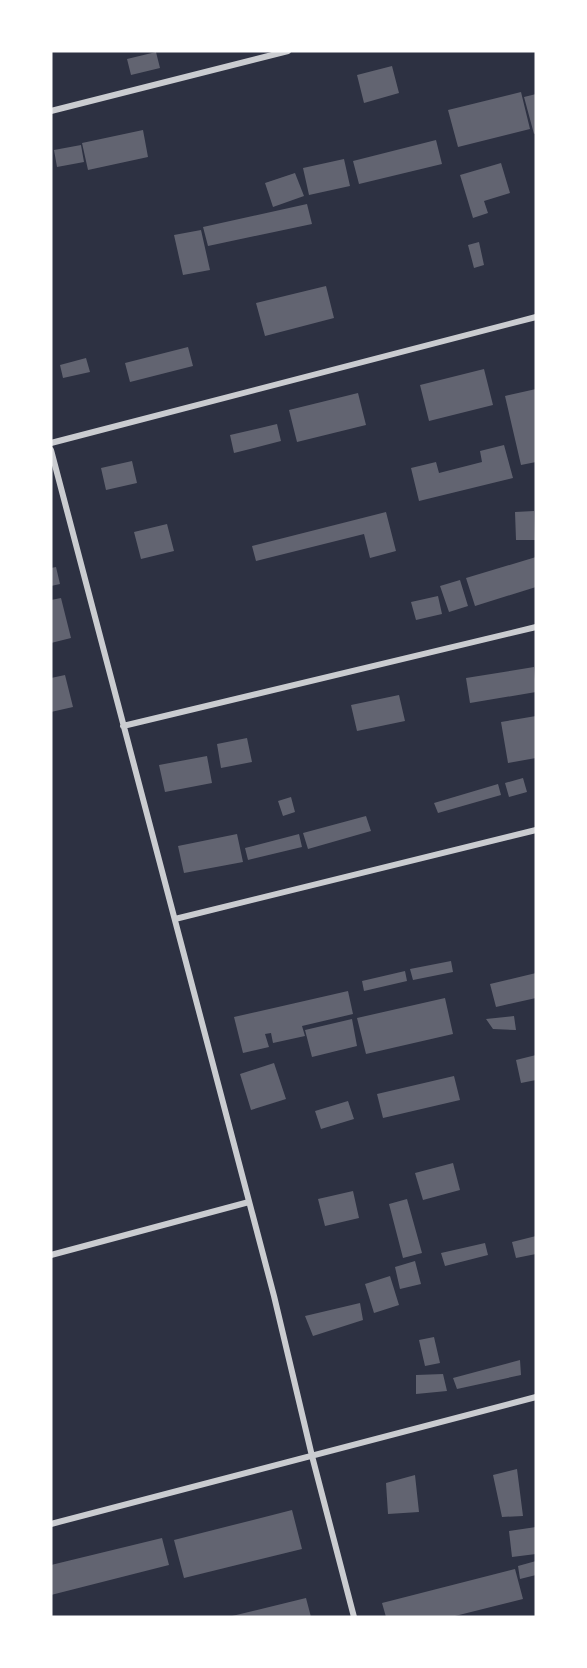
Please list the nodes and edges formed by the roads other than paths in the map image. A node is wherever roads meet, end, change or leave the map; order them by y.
1 (288, 51) edge
2 (51, 111) edge
3 (536, 317) edge
4 (51, 443) edge
5 (51, 450) edge
6 (536, 627) edge
7 (123, 726) junction
8 (536, 830) edge
9 (175, 919) junction
10 (249, 1202) junction
11 (51, 1255) edge
12 (536, 1397) edge
13 (312, 1456) junction
14 (51, 1524) edge
15 (354, 1617) edge

1 - 2 street
3 - 4 street
5 - 7 street
6 - 7 street
7 - 9 street
8 - 9 street
9 - 10 street
10 - 11 street
10 - 13 street
12 - 13 street
13 - 14 street
13 - 15 street

